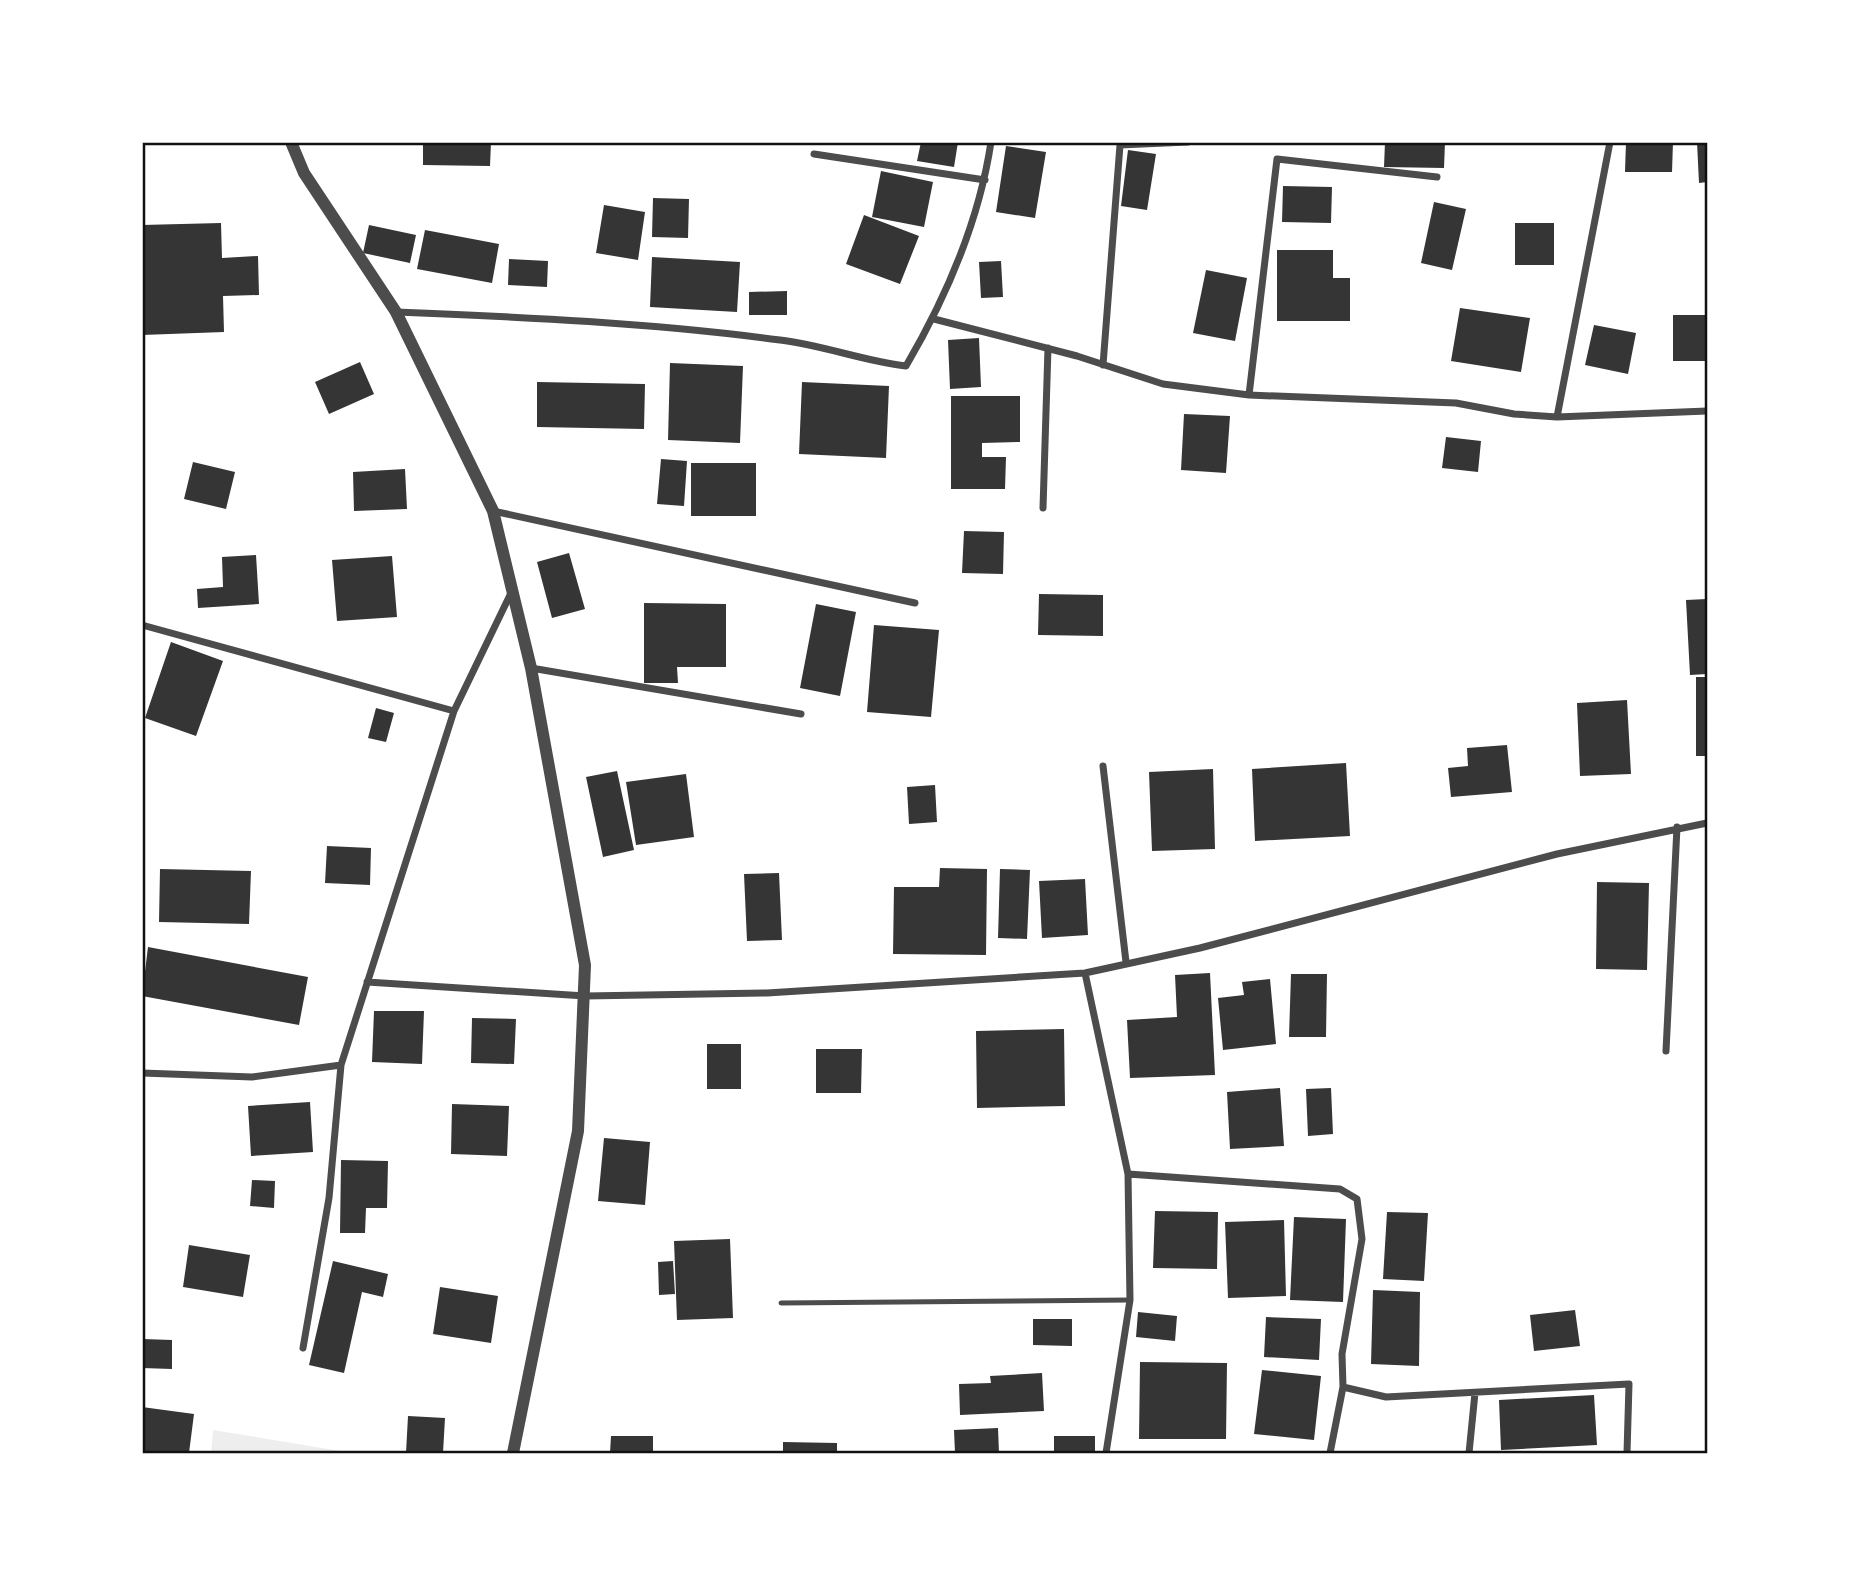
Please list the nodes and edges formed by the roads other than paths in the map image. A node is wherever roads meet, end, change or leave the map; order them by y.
1 (291, 142) edge
2 (991, 142) edge
3 (1188, 142) edge
4 (1611, 142) edge
5 (814, 154) dead end
6 (1437, 177) dead end
7 (985, 180) junction
8 (396, 312) junction
9 (934, 319) junction
10 (1048, 348) junction
11 (1103, 365) junction
12 (1249, 395) junction
13 (1707, 411) edge
14 (1558, 417) junction
15 (1044, 508) dead end
16 (493, 511) junction
17 (512, 590) junction
18 (915, 603) dead end
19 (142, 625) edge
20 (531, 668) junction
21 (454, 711) junction
22 (800, 714) dead end
23 (1103, 766) dead end
24 (1707, 823) edge
25 (1677, 827) junction
26 (1126, 962) junction
27 (1085, 973) junction
28 (367, 982) junction
29 (585, 996) junction
30 (1666, 1051) dead end
31 (341, 1065) junction
32 (142, 1073) edge
33 (1128, 1174) junction
34 (1130, 1300) junction
35 (781, 1303) dead end
36 (303, 1349) dead end
37 (1343, 1387) junction
38 (1475, 1392) junction
39 (513, 1453) edge
40 (1106, 1453) edge
41 (1330, 1453) edge
42 (1469, 1453) edge
43 (1627, 1453) edge

1 - 8 street
2 - 7 street
3 - 11 street
4 - 14 street
5 - 7 street
6 - 12 street
7 - 9 street
8 - 9 street
8 - 16 street
9 - 10 street
10 - 11 street
10 - 15 street
11 - 12 street
12 - 14 street
13 - 14 street
16 - 17 street
16 - 18 street
17 - 20 street
17 - 21 street
19 - 21 street
20 - 22 street
20 - 29 street
21 - 28 street
23 - 26 street
24 - 25 street
25 - 26 street
25 - 30 street
26 - 27 street
27 - 29 street
27 - 33 street
28 - 29 street
28 - 31 street
29 - 39 street
31 - 32 street
31 - 36 street
33 - 34 street
33 - 37 street
34 - 35 lane
34 - 40 street
37 - 38 street
37 - 41 street
38 - 42 street
38 - 43 street

